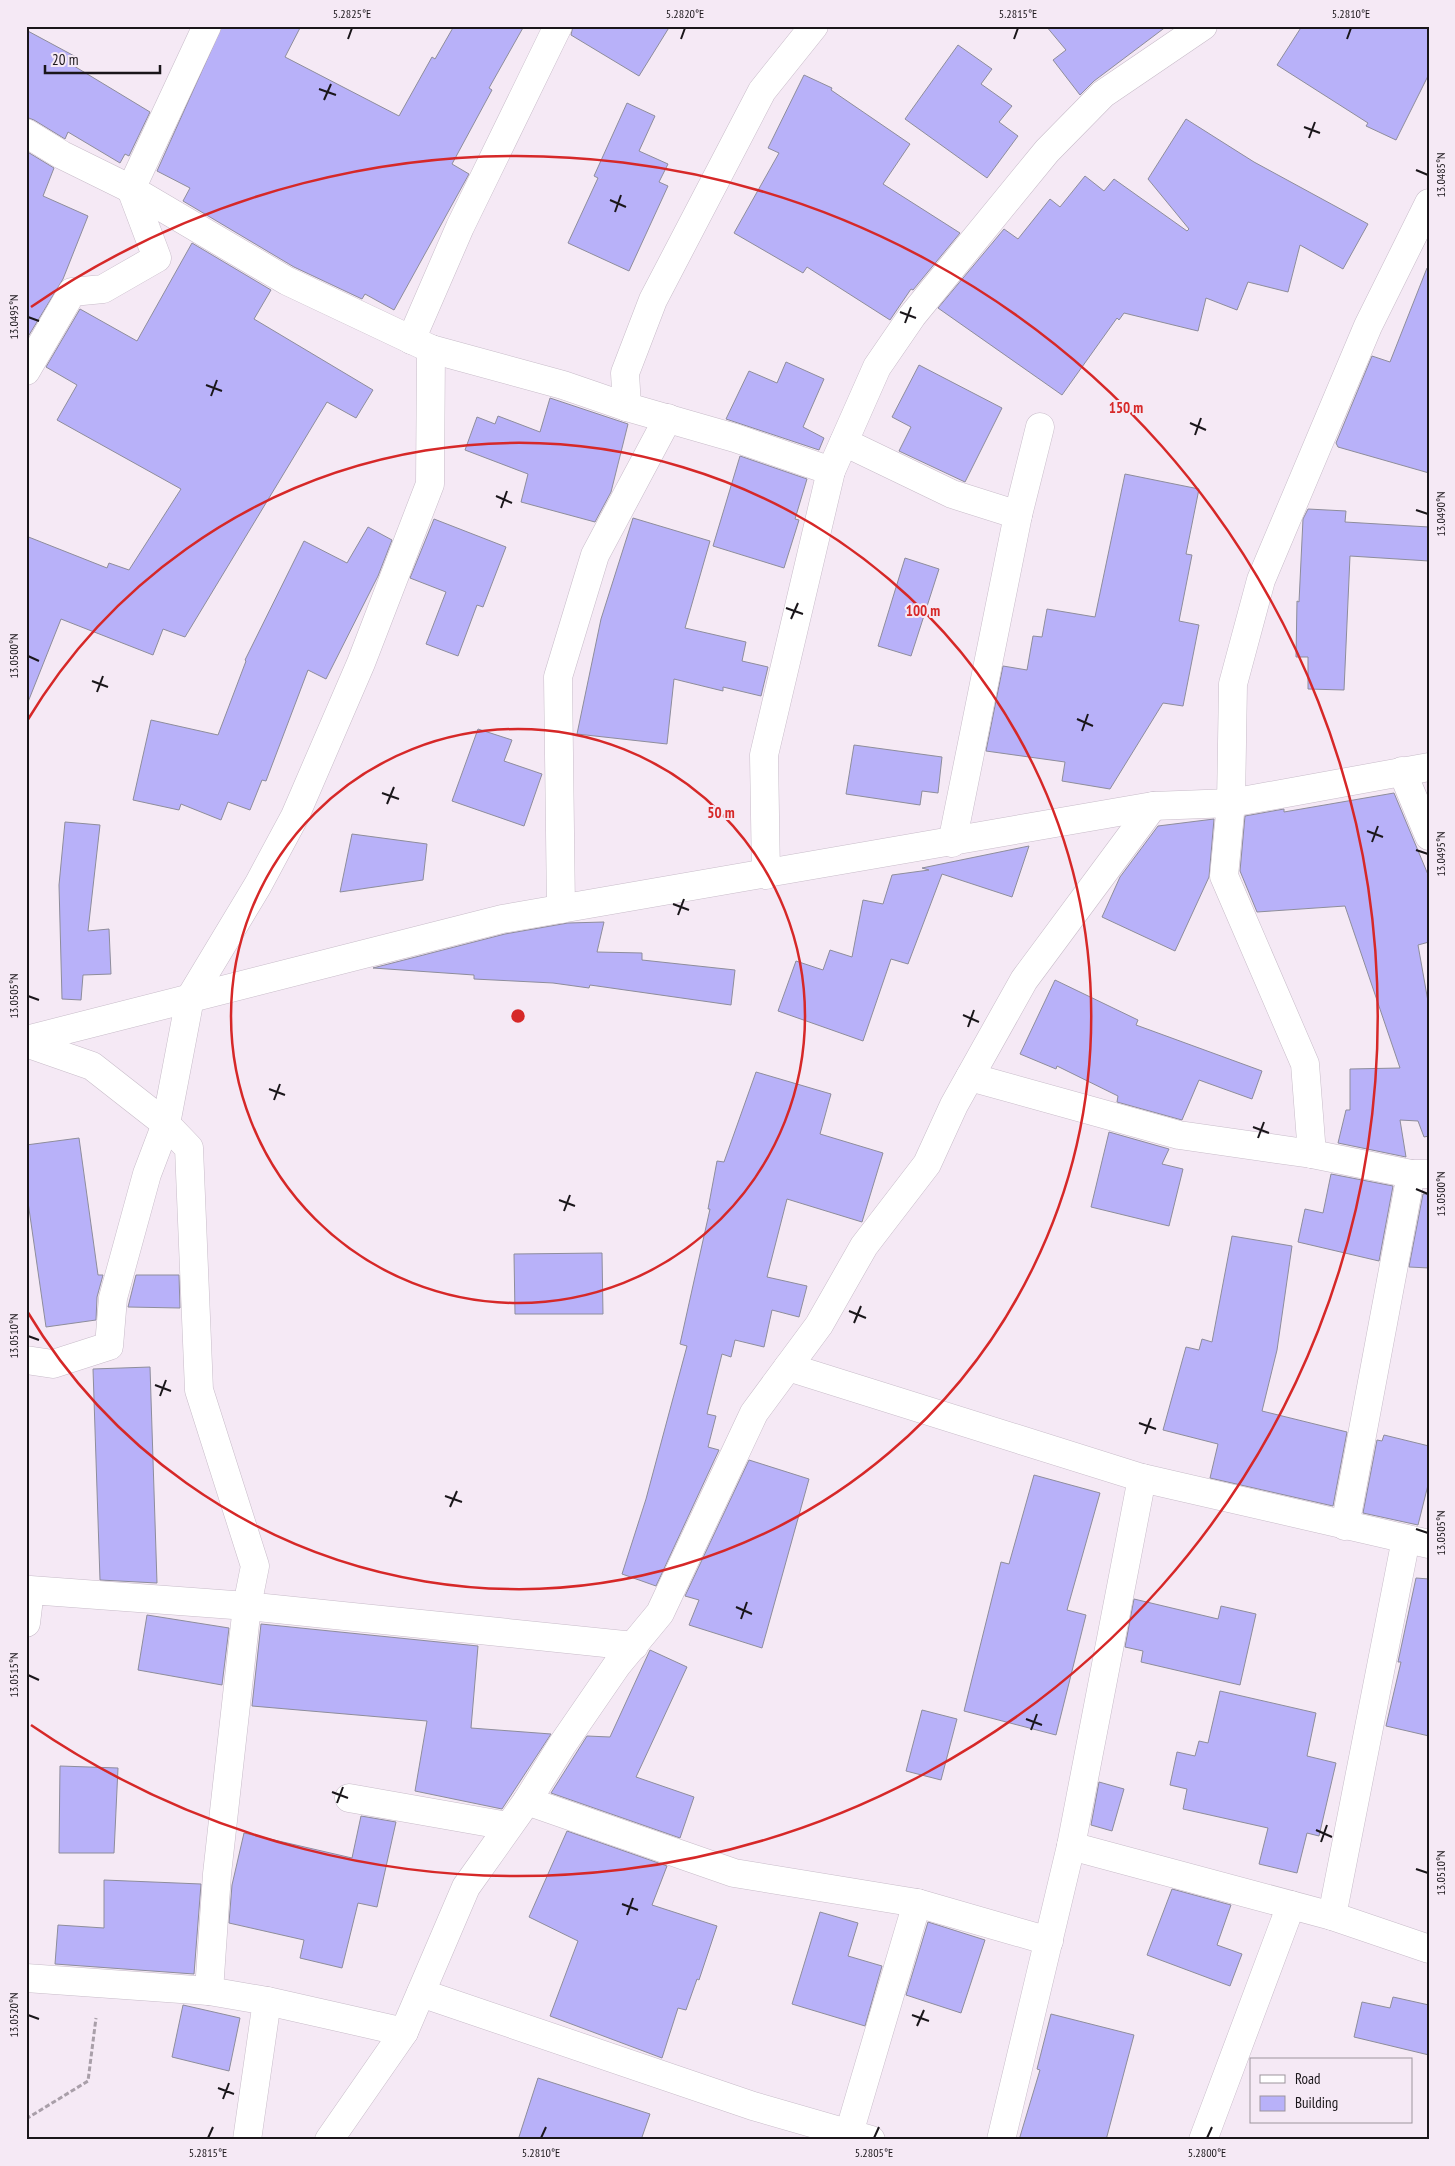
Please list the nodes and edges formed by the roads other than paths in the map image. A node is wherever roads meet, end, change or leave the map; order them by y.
1 (207, 26) edge
2 (558, 26) edge
3 (814, 26) edge
4 (1203, 26) edge
5 (26, 133) edge
6 (130, 189) junction
7 (1429, 203) edge
8 (421, 344) junction
9 (26, 371) edge
10 (627, 407) junction
11 (668, 418) junction
12 (1040, 427) dead end
13 (844, 442) junction
14 (831, 471) junction
15 (1018, 515) junction
16 (1429, 767) edge
17 (1402, 771) junction
18 (1231, 803) junction
19 (1153, 806) junction
20 (1429, 836) edge
21 (952, 843) junction
22 (766, 875) junction
23 (561, 909) junction
24 (190, 998) junction
25 (26, 1040) edge
26 (26, 1044) edge
27 (970, 1076) junction
28 (166, 1124) junction
29 (1312, 1154) junction
30 (1420, 1174) edge
31 (26, 1360) edge
32 (788, 1367) junction
33 (1142, 1478) junction
34 (1345, 1526) junction
35 (1417, 1542) edge
36 (247, 1606) junction
37 (26, 1623) edge
38 (634, 1646) junction
39 (349, 1798) dead end
40 (527, 1801) junction
41 (508, 1826) junction
42 (1071, 1846) junction
43 (917, 1903) junction
44 (1291, 1905) junction
45 (1332, 1916) junction
46 (1049, 1941) junction
47 (1429, 1949) edge
48 (26, 1978) edge
49 (209, 1991) junction
50 (421, 1993) junction
51 (268, 2001) junction
52 (404, 2032) junction
53 (856, 2138) edge
54 (247, 2140) edge
55 (329, 2140) edge
56 (1001, 2140) edge
57 (1203, 2140) edge

1 - 6 street
2 - 8 street
3 - 10 street
4 - 13 street
5 - 6 street
6 - 8 street
6 - 9 street
7 - 18 street
8 - 10 street
8 - 24 street
10 - 11 street
11 - 14 street
11 - 23 street
12 - 15 street
13 - 14 street
13 - 15 street
14 - 22 street
15 - 21 street
16 - 17 street
17 - 18 street
17 - 20 street
18 - 19 street
18 - 29 street
19 - 21 street
19 - 27 street
21 - 22 street
22 - 23 street
23 - 24 street
24 - 25 street
24 - 28 street
26 - 28 street
27 - 29 street
27 - 32 street
28 - 31 street
28 - 36 street
29 - 30 street
30 - 34 street
32 - 33 street
32 - 38 street
33 - 34 street
33 - 42 street
34 - 35 street
35 - 45 street
36 - 37 street
36 - 38 street
36 - 49 street
38 - 40 street
39 - 41 street
40 - 41 street
40 - 43 street
41 - 50 street
42 - 44 street
42 - 46 street
43 - 46 street
43 - 53 street
44 - 45 street
44 - 57 street
45 - 47 street
46 - 56 street
48 - 49 street
49 - 51 street
50 - 52 street
50 - 53 street
51 - 52 street
51 - 54 street
52 - 55 street

